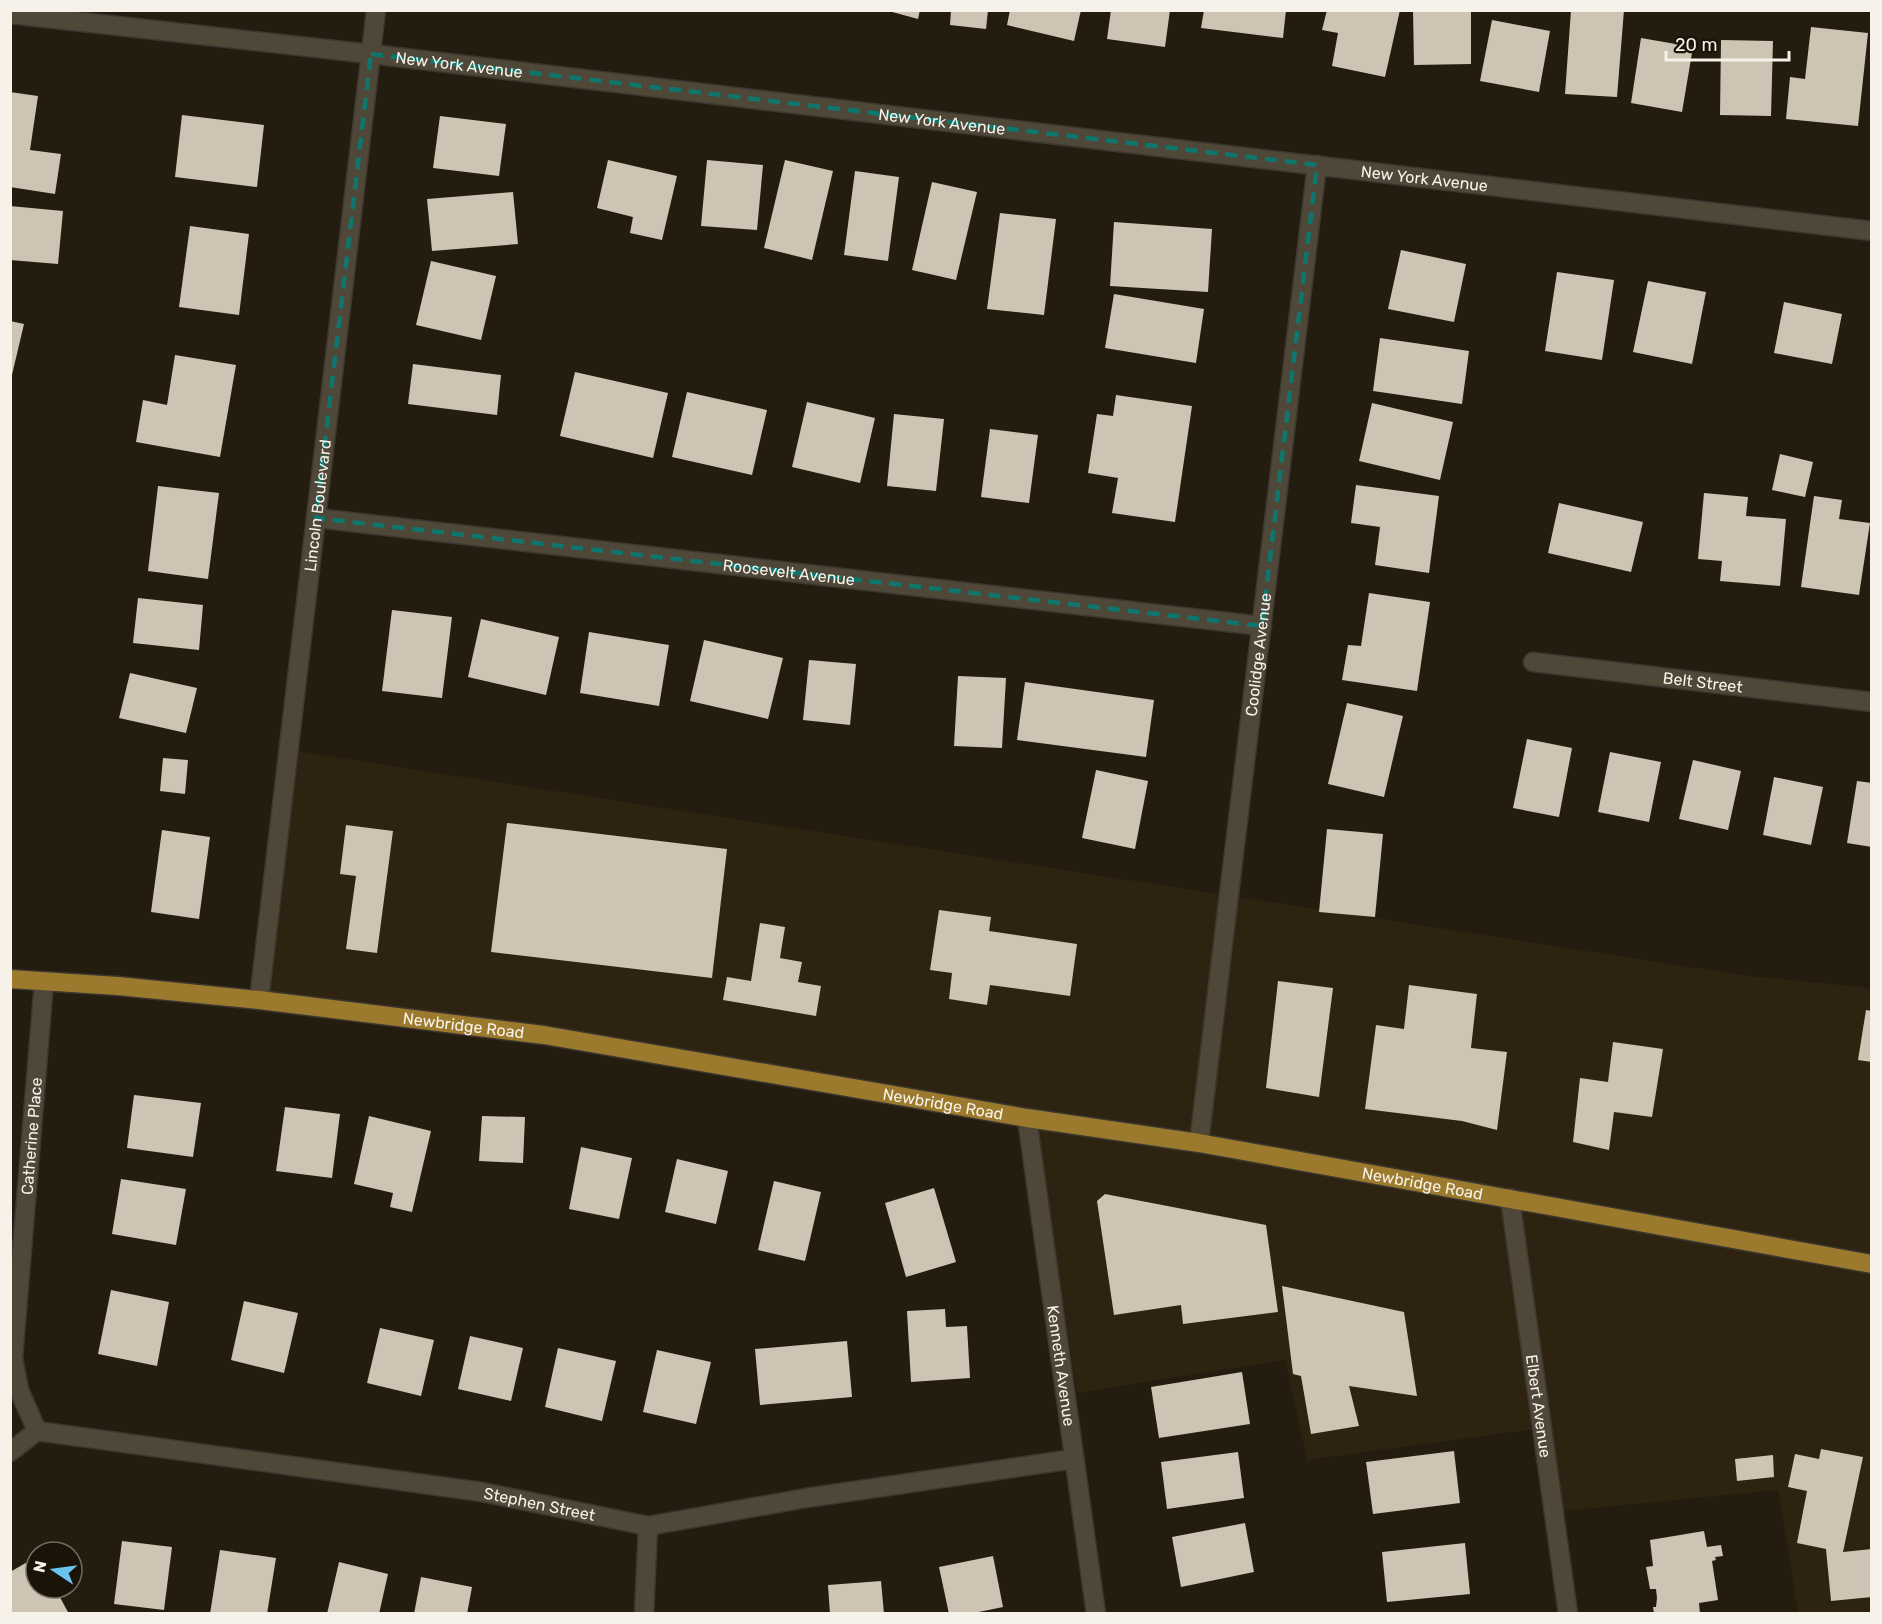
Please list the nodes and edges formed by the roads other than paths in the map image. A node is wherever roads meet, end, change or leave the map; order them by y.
1 (376, 10) edge
2 (10, 14) edge
3 (371, 54) junction
4 (1317, 165) junction
5 (1872, 231) edge
6 (316, 518) junction
7 (1262, 626) junction
8 (1533, 662) dead end
9 (1872, 702) edge
10 (10, 979) edge
11 (44, 982) junction
12 (259, 1000) junction
13 (1027, 1118) junction
14 (1199, 1143) junction
15 (1510, 1198) junction
16 (1872, 1264) edge
17 (37, 1431) junction
18 (10, 1452) edge
19 (1074, 1459) junction
20 (648, 1526) junction
21 (644, 1614) edge
22 (1095, 1614) edge
23 (1568, 1614) edge

1 - 3 street, Lincoln Boulevard
2 - 3 street, New York Avenue
3 - 4 street, New York Avenue
3 - 6 street, Lincoln Boulevard
4 - 5 street, New York Avenue
4 - 7 street, Coolidge Avenue
6 - 7 street, Roosevelt Avenue
6 - 12 street, Lincoln Boulevard
7 - 14 street, Coolidge Avenue
8 - 9 street, Belt Street
10 - 11 main road, Newbridge Road
11 - 12 main road, Newbridge Road
11 - 17 street, Catherine Place
12 - 13 main road, Newbridge Road
13 - 14 main road, Newbridge Road
13 - 19 street, Kenneth Avenue
14 - 15 main road, Newbridge Road
15 - 16 main road, Newbridge Road
15 - 23 street, Elbert Avenue
17 - 18 street
17 - 20 street, Stephen Street
19 - 20 street, Stephen Street
19 - 22 street, Kenneth Avenue
20 - 21 street

